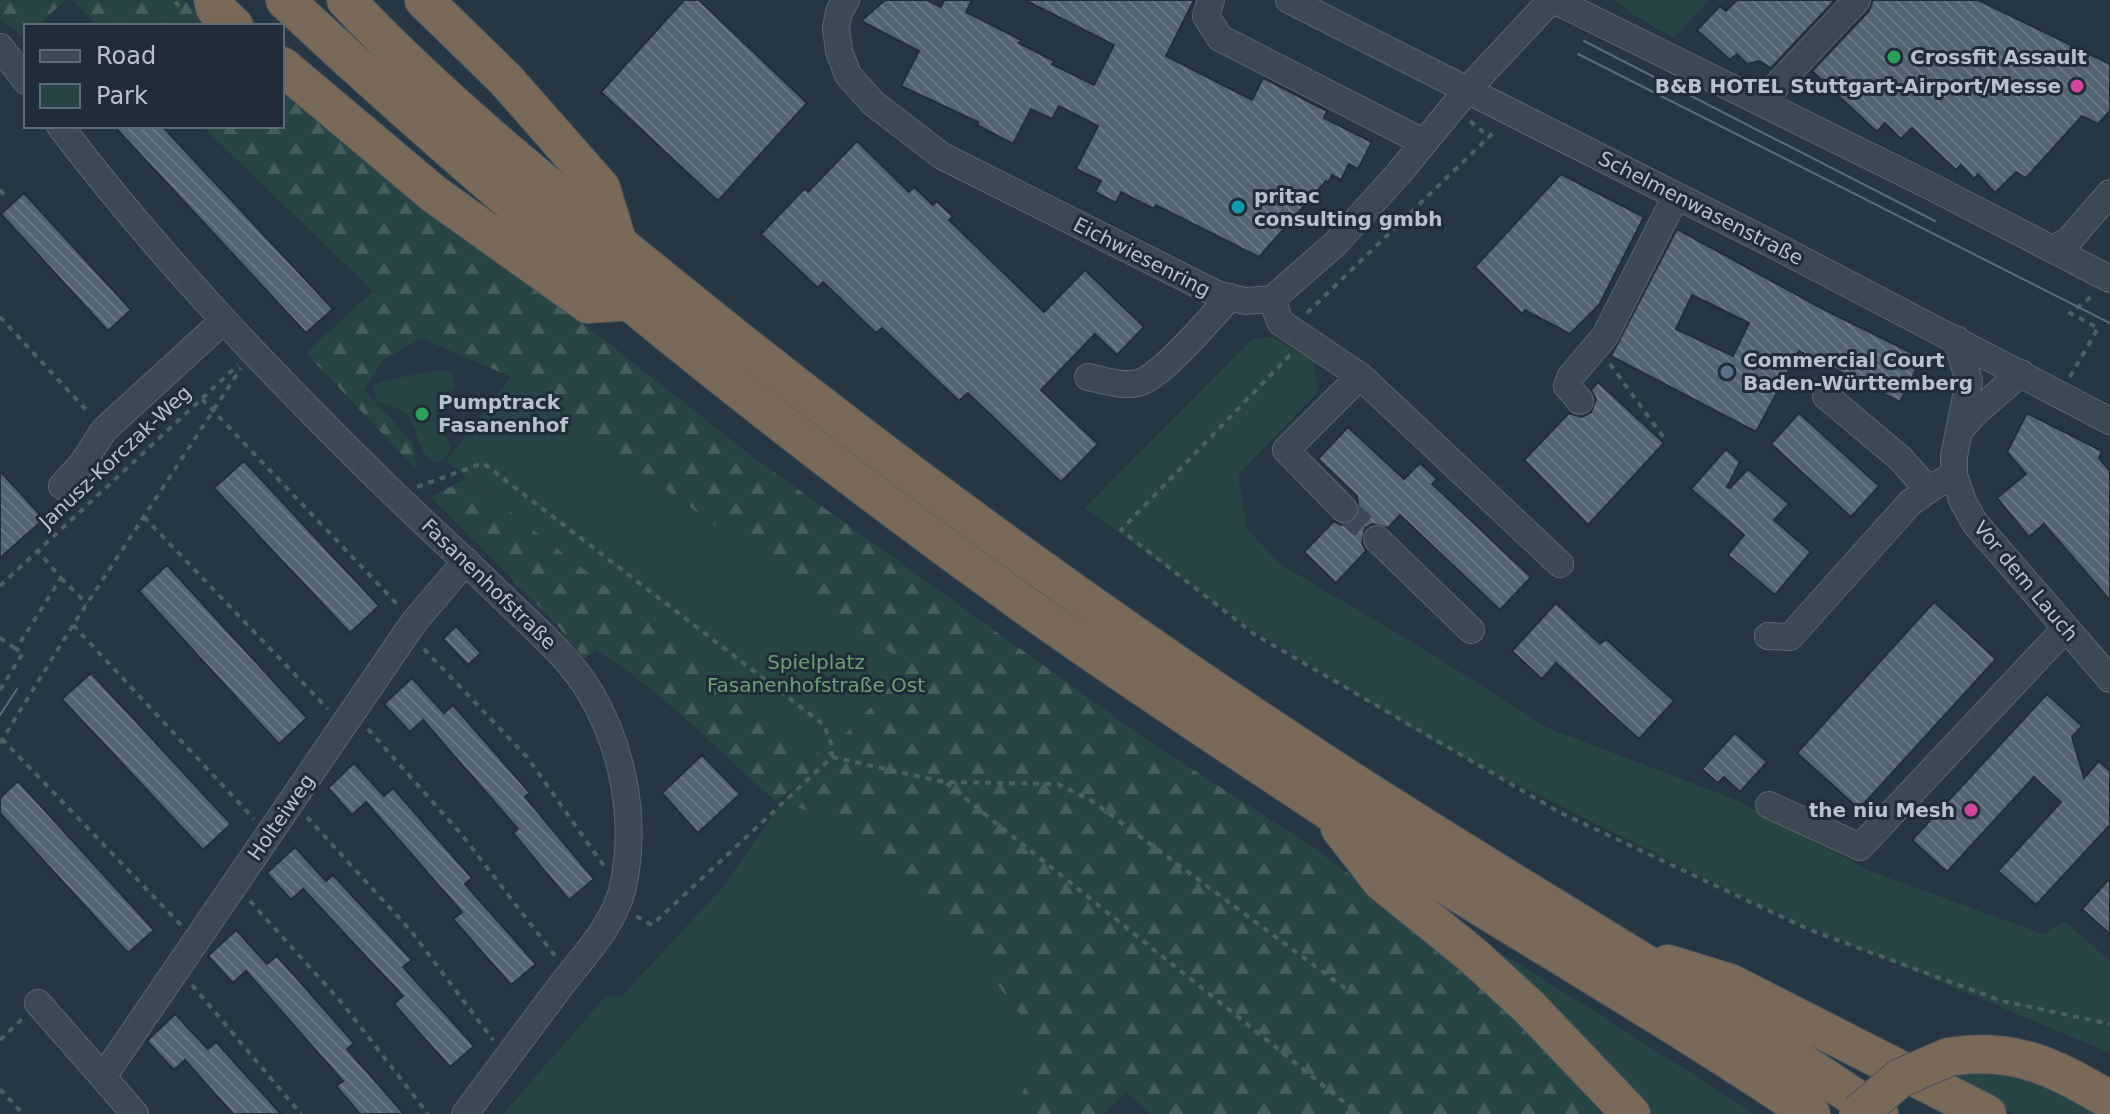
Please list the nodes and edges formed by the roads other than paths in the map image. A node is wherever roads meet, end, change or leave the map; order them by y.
1 (213, 0) edge
2 (285, 0) edge
3 (346, 0) edge
4 (424, 0) edge
5 (846, 0) edge
6 (1211, 0) edge
7 (1289, 0) edge
8 (1552, 0) edge
9 (1857, 0) edge
10 (232, 24) edge
11 (0, 47) edge
12 (284, 68) edge
13 (24, 78) edge
14 (1468, 89) junction
15 (1761, 102) junction
16 (62, 128) edge
17 (1423, 142) junction
18 (2110, 193) edge
19 (1676, 196) junction
20 (618, 244) junction
21 (2053, 250) junction
22 (2103, 276) edge
23 (1230, 297) junction
24 (1272, 299) junction
25 (630, 301) junction
26 (223, 321) junction
27 (1956, 339) junction
28 (2021, 373) junction
29 (1360, 376) junction
30 (1088, 377) dead end
31 (1826, 396) dead end
32 (1580, 401) dead end
33 (2110, 421) edge
34 (1960, 430) junction
35 (1954, 475) junction
36 (62, 486) dead end
37 (1928, 490) junction
38 (1344, 509) tunnel mouth
39 (1377, 539) tunnel mouth
40 (466, 561) junction
41 (1560, 564) dead end
42 (2066, 628) junction
43 (1471, 630) dead end
44 (1768, 636) dead end
45 (2110, 679) edge
46 (1769, 805) dead end
47 (1323, 807) junction
48 (1614, 946) junction
49 (38, 1003) road end
50 (103, 1077) junction
51 (2110, 1100) edge
52 (135, 1114) edge
53 (465, 1114) edge
54 (1631, 1114) edge
55 (1811, 1114) edge
56 (1858, 1114) edge
57 (1879, 1114) edge
58 (1987, 1114) edge

1 - 10 highway
2 - 25 highway
3 - 20 highway
4 - 20 highway
5 - 23 street, Eichwiesenring
6 - 17 street
7 - 14 street, Schelmenwasenstraße
8 - 14 street
8 - 15 street
9 - 15 street
11 - 13 street
12 - 25 highway
14 - 17 street
14 - 19 street, Schelmenwasenstraße
15 - 21 street
16 - 26 street, Fasanenhofstraße
17 - 24 street
18 - 21 street
19 - 27 street, Schelmenwasenstraße
19 - 32 street
20 - 48 highway
21 - 22 street
23 - 24 street, Eichwiesenring
23 - 30 street
24 - 29 street
25 - 47 highway
26 - 36 street
26 - 40 street, Fasanenhofstraße
27 - 28 street, Schelmenwasenstraße
27 - 34 street, Vor dem Lauch
28 - 33 street, Schelmenwasenstraße
28 - 34 street
29 - 38 street
29 - 41 street
31 - 37 street
34 - 35 street, Vor dem Lauch
35 - 37 street
35 - 42 street, Vor dem Lauch
37 - 44 street
39 - 43 street
40 - 50 street, Holteiweg
40 - 53 street, Fasanenhofstraße
42 - 45 street, Vor dem Lauch
42 - 46 street
47 - 54 highway
47 - 55 highway
48 - 57 highway
48 - 58 highway
49 - 50 street
50 - 52 street
51 - 56 highway, bridge

